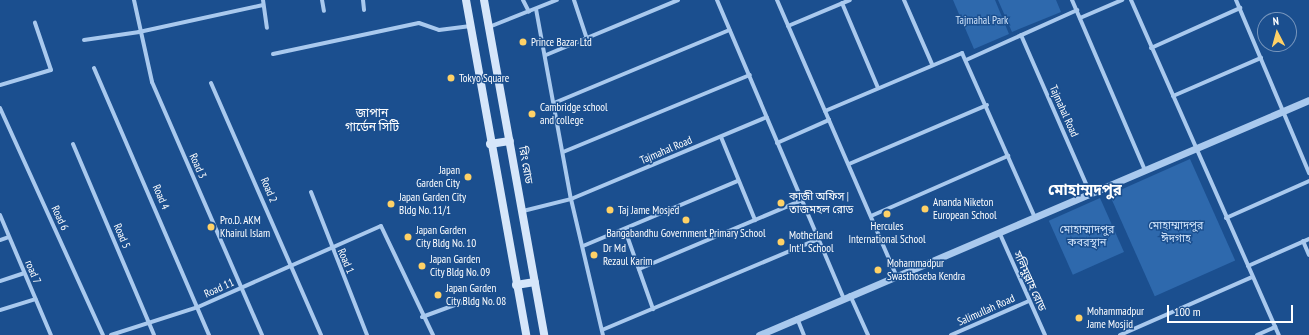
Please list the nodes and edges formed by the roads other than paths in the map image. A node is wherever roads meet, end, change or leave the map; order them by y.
1 (134, 0) edge
2 (322, 0) edge
3 (363, 0) edge
4 (466, 0) edge
5 (484, 0) edge
6 (523, 0) edge
7 (557, 0) edge
8 (574, 0) edge
9 (678, 0) edge
10 (718, 0) edge
11 (777, 0) edge
12 (850, 0) edge
13 (904, 0) edge
14 (1072, 0) edge
15 (1122, 0) edge
16 (1130, 0) edge
17 (1236, 0) edge
18 (263, 2) edge
19 (842, 3) junction
20 (1240, 8) junction
21 (536, 9) junction
22 (364, 10) dead end
23 (1077, 10) junction
24 (324, 11) dead end
25 (529, 12) junction
26 (1080, 18) junction
27 (35, 23) dead end
28 (471, 26) junction
29 (788, 26) junction
30 (489, 27) junction
31 (267, 28) dead end
32 (729, 30) junction
33 (139, 32) junction
34 (1021, 35) junction
35 (587, 38) junction
36 (84, 40) dead end
37 (1151, 48) junction
38 (273, 54) dead end
39 (546, 55) junction
40 (1261, 58) junction
41 (966, 60) junction
42 (932, 64) junction
43 (94, 68) dead end
44 (750, 75) junction
45 (211, 83) dead end
46 (0, 84) edge
47 (878, 88) junction
48 (1173, 96) junction
49 (1309, 100) edge
50 (554, 103) junction
51 (987, 105) junction
52 (0, 108) edge
53 (825, 111) junction
54 (1283, 113) junction
55 (767, 117) junction
56 (829, 120) junction
57 (720, 137) junction
58 (510, 141) junction
59 (777, 142) junction
60 (73, 144) dead end
61 (490, 144) junction
62 (1195, 150) junction
63 (563, 152) junction
64 (1008, 156) junction
65 (849, 164) junction
66 (1145, 171) junction
67 (1309, 172) edge
68 (738, 181) junction
69 (1309, 181) edge
70 (311, 192) dead end
71 (1090, 193) junction
72 (571, 199) junction
73 (802, 200) junction
74 (523, 211) junction
75 (0, 215) edge
76 (871, 216) junction
77 (1035, 218) junction
78 (1226, 218) junction
79 (755, 220) junction
80 (625, 230) junction
81 (1000, 234) junction
82 (9, 237) junction
83 (1309, 239) edge
84 (0, 240) edge
85 (819, 240) junction
86 (1303, 241) junction
87 (582, 246) junction
88 (330, 248) junction
89 (1309, 254) edge
90 (292, 266) junction
91 (1248, 266) junction
92 (639, 269) junction
93 (24, 273) junction
94 (896, 274) junction
95 (1252, 277) junction
96 (0, 281) edge
97 (534, 282) junction
98 (516, 285) junction
99 (242, 287) junction
100 (846, 296) junction
101 (35, 299) junction
102 (1029, 300) junction
103 (463, 302) dead end
104 (198, 307) junction
105 (653, 309) junction
106 (0, 310) edge
107 (422, 317) junction
108 (797, 318) junction
109 (149, 325) junction
110 (1275, 327) junction
111 (603, 333) edge
112 (51, 335) edge
113 (103, 335) edge
114 (111, 335) edge
115 (154, 335) edge
116 (210, 335) edge
117 (262, 335) edge
118 (321, 335) edge
119 (367, 335) edge
120 (433, 335) edge
121 (526, 335) edge
122 (544, 335) edge
123 (759, 335) edge
124 (804, 335) edge
125 (868, 335) edge
126 (951, 335) edge
127 (1045, 335) edge
128 (1120, 335) edge
129 (1257, 335) edge
130 (1279, 335) edge

1 - 33 street, Road 3
2 - 24 street
3 - 22 street
4 - 28 main road
5 - 30 main road, রিং রোড
6 - 25 street
7 - 21 street
8 - 35 street
9 - 35 street
10 - 32 street
11 - 29 street
12 - 19 street
13 - 42 street
14 - 23 street
15 - 26 street
16 - 37 street
17 - 20 street
18 - 31 street
18 - 33 street
19 - 29 street
19 - 47 street
20 - 37 street
20 - 40 street
21 - 25 street
21 - 39 street
23 - 26 street
23 - 34 street
25 - 30 street
26 - 66 street
27 - 46 street
28 - 38 street
28 - 61 main road
29 - 53 street
30 - 58 main road, রিং রোড
32 - 44 street
32 - 50 street
33 - 36 street
33 - 99 street, Road 3
34 - 41 street
34 - 71 street, Tajmahal Road
35 - 39 street
37 - 48 street
39 - 50 street
40 - 48 street
40 - 54 street
41 - 42 street
41 - 51 street
42 - 47 street
43 - 104 street, Road 4
44 - 55 street
44 - 63 street
45 - 90 street, Road 2
47 - 53 street
48 - 62 street
49 - 54 street
50 - 63 street
51 - 64 street
51 - 65 street
52 - 113 street, Road 6
53 - 56 street
54 - 62 street
54 - 67 street
55 - 57 street, Tajmahal Road
55 - 59 street
56 - 59 street
56 - 65 street
57 - 68 street
57 - 72 street, Tajmahal Road
58 - 61 main road
58 - 74 main road, রিং রোড
59 - 73 street
60 - 109 street, Road 5
61 - 98 main road
62 - 66 street
62 - 78 street
63 - 72 street
64 - 76 street
64 - 77 street
65 - 76 street
66 - 71 street
68 - 79 street
68 - 80 street
69 - 78 street
70 - 88 street, Road 1
71 - 77 street
72 - 74 street, Tajmahal Road
72 - 87 street
73 - 79 street
73 - 85 street
74 - 97 main road, রিং রোড
75 - 82 street, road 7
76 - 94 street
77 - 81 street
78 - 91 street
79 - 92 street
80 - 87 street
80 - 92 street
81 - 94 street
81 - 102 street, সলিমুল্লাহ রোড
82 - 84 street
82 - 93 street, road 7
83 - 86 street
85 - 100 street
85 - 105 street
86 - 89 street
86 - 91 street
87 - 111 street
88 - 90 street, Road 11
88 - 107 street, Road 11
88 - 119 street, Road 1
90 - 99 street, Road 11
90 - 118 street, Road 2
91 - 95 street
92 - 105 street
93 - 96 street
93 - 101 street, road 7
94 - 100 street
95 - 110 street
95 - 128 street
97 - 98 main road
97 - 122 main road, রিং রোড
98 - 121 main road
99 - 104 street, Road 11
99 - 117 street, Road 3
100 - 108 street
100 - 125 street
101 - 106 street
101 - 112 street, road 7
102 - 126 street, Salimullah Road
102 - 127 street, সলিমুল্লাহ রোড
103 - 107 street
104 - 109 street, Road 11
104 - 116 street, Road 4
105 - 111 street
107 - 120 street
108 - 123 street
108 - 124 street
109 - 114 street, Road 11
109 - 115 street, Road 5
110 - 129 street
110 - 130 street

